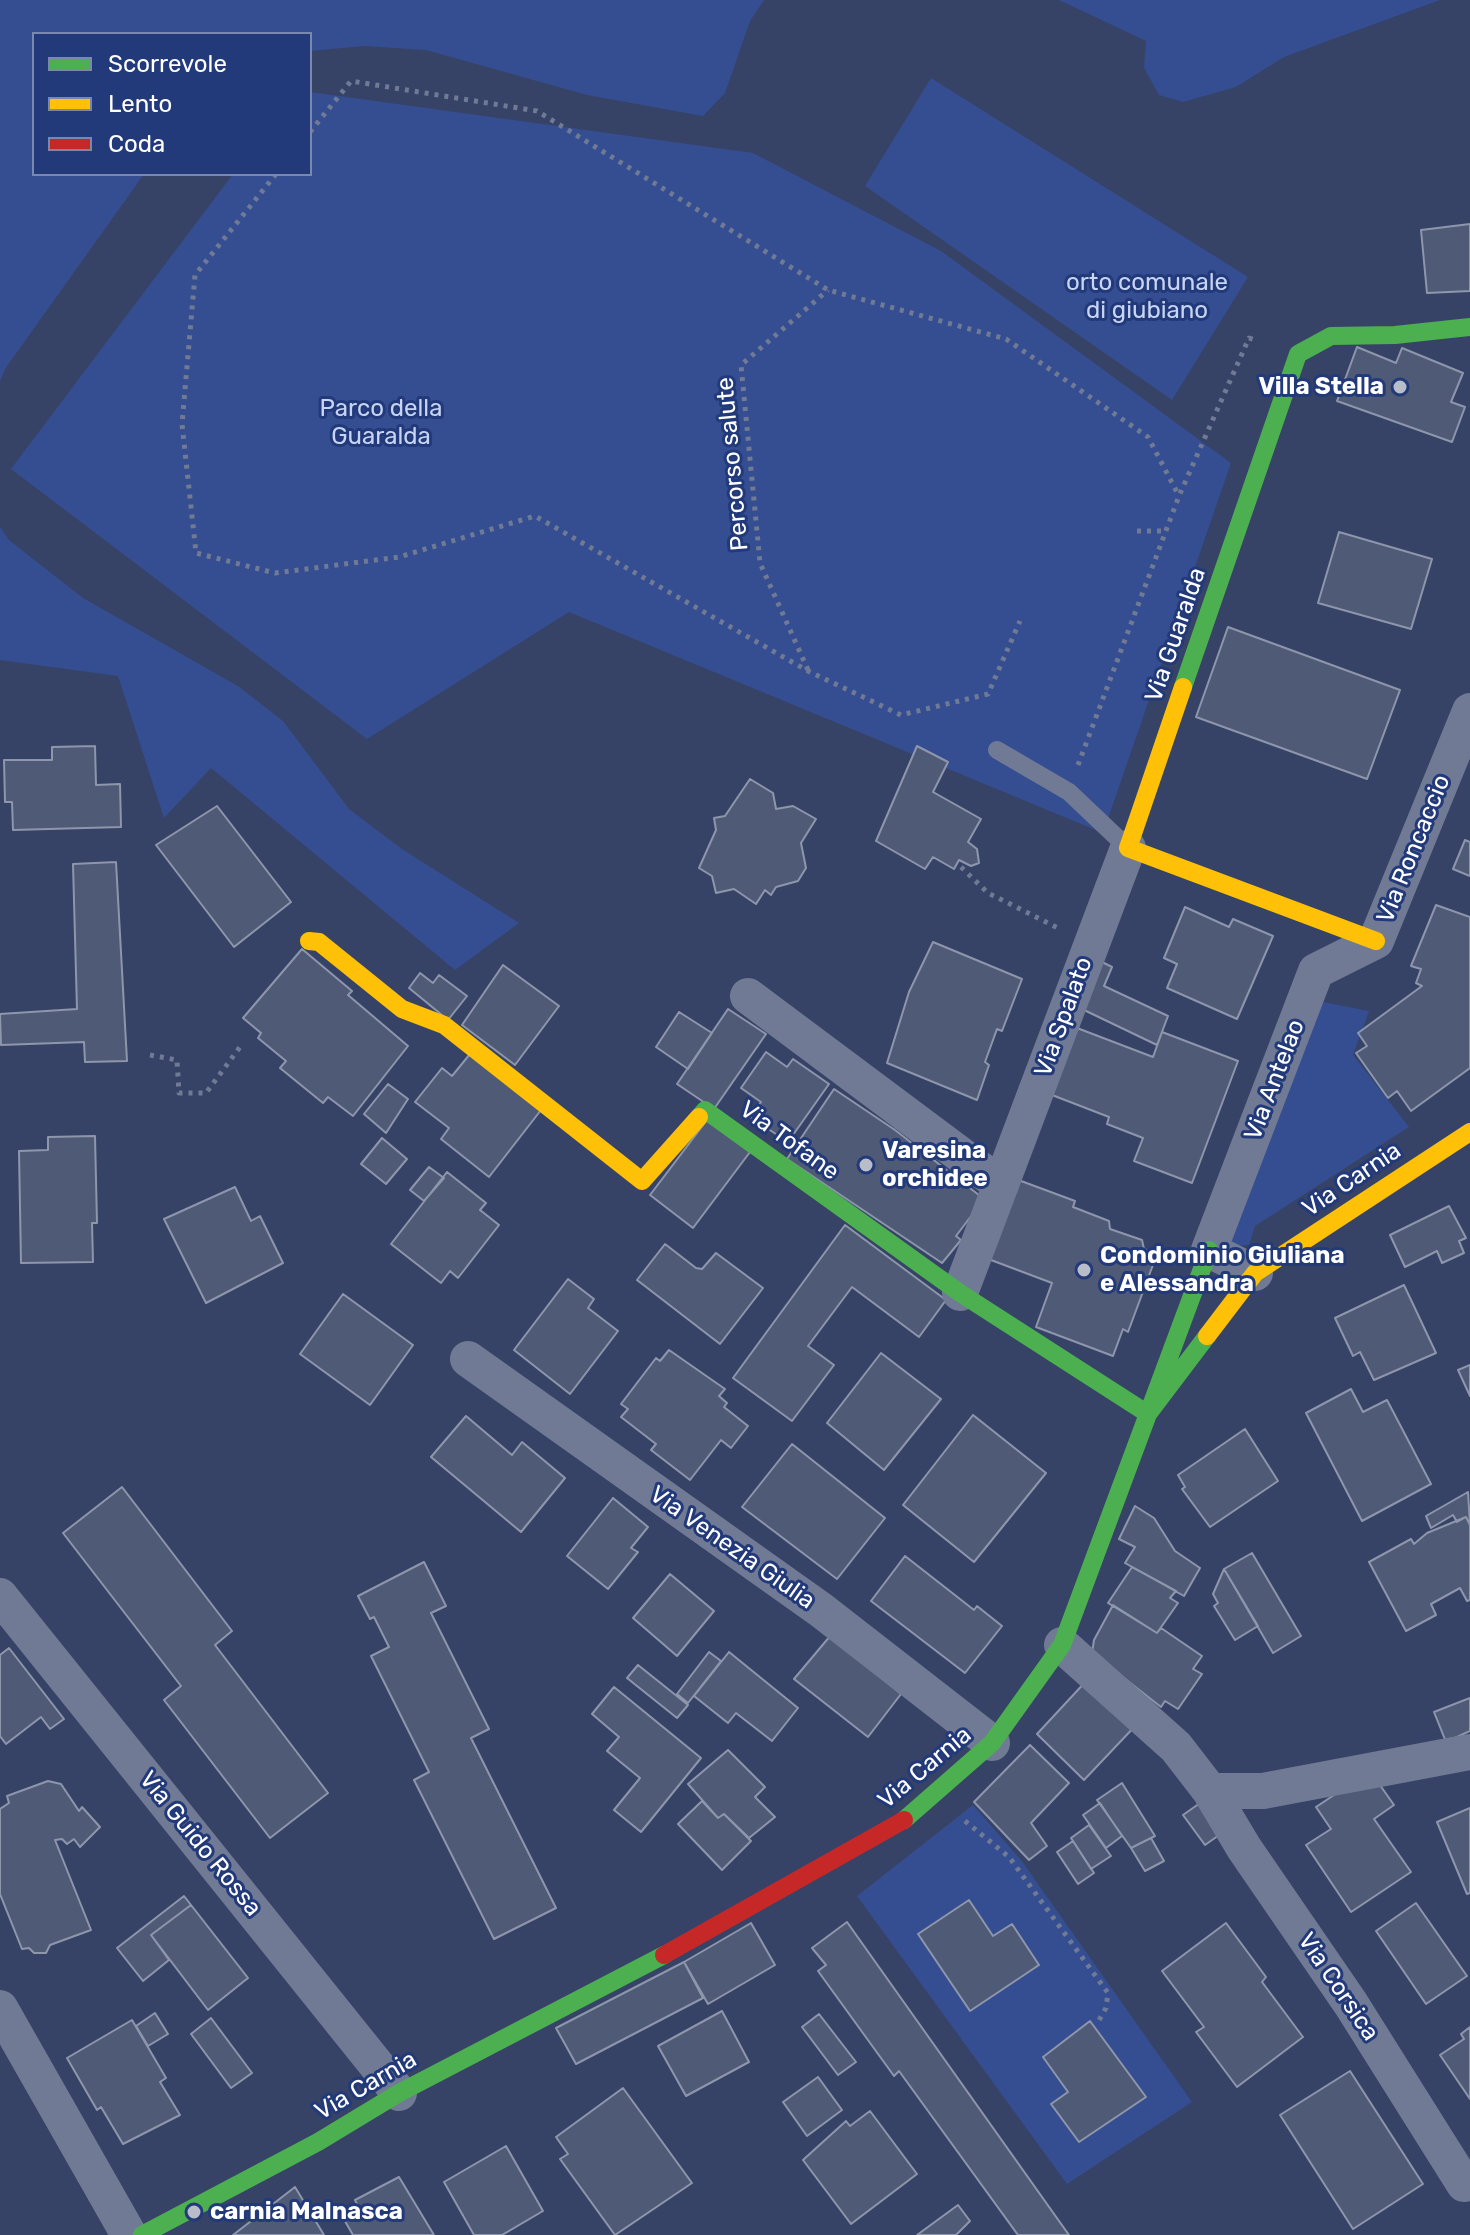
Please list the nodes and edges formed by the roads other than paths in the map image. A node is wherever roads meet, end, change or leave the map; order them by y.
1 (1470, 327) edge
2 (1470, 711) edge
3 (997, 750) dead end
4 (1128, 848) junction
5 (309, 941) dead end
6 (1376, 941) junction
7 (748, 996) dead end
8 (1470, 1132) edge
9 (1001, 1185) junction
10 (1209, 1250) junction
11 (1255, 1273) junction
12 (960, 1293) junction
13 (468, 1359) dead end
14 (1148, 1414) junction
15 (0, 1596) edge
16 (1062, 1645) junction
17 (992, 1743) junction
18 (1470, 1752) edge
19 (1210, 1791) junction
20 (0, 2008) edge
21 (399, 2093) junction
22 (1464, 2184) dead end
23 (129, 2235) edge
24 (142, 2235) edge

1 - 4 street, Via Guaralda
2 - 6 street, Via Roncaccio
3 - 4 lane
4 - 6 street
4 - 9 street, Via Spalato
5 - 12 street, Via Tofane
6 - 10 street, Via Antelao
7 - 9 street
8 - 11 street, Via Carnia
9 - 12 street, Via Spalato
10 - 11 street
10 - 14 street, Via Antelao
11 - 14 street, Via Carnia
12 - 14 street, Via Tofane
13 - 17 street, Via Venezia Giulia
14 - 16 street, Via Carnia
15 - 21 street, Via Guido Rossa
16 - 17 street, Via Carnia
16 - 19 street, Via Corsica
17 - 21 street, Via Carnia
18 - 19 street
19 - 22 street, Via Corsica
20 - 23 street
21 - 24 street, Via Carnia

